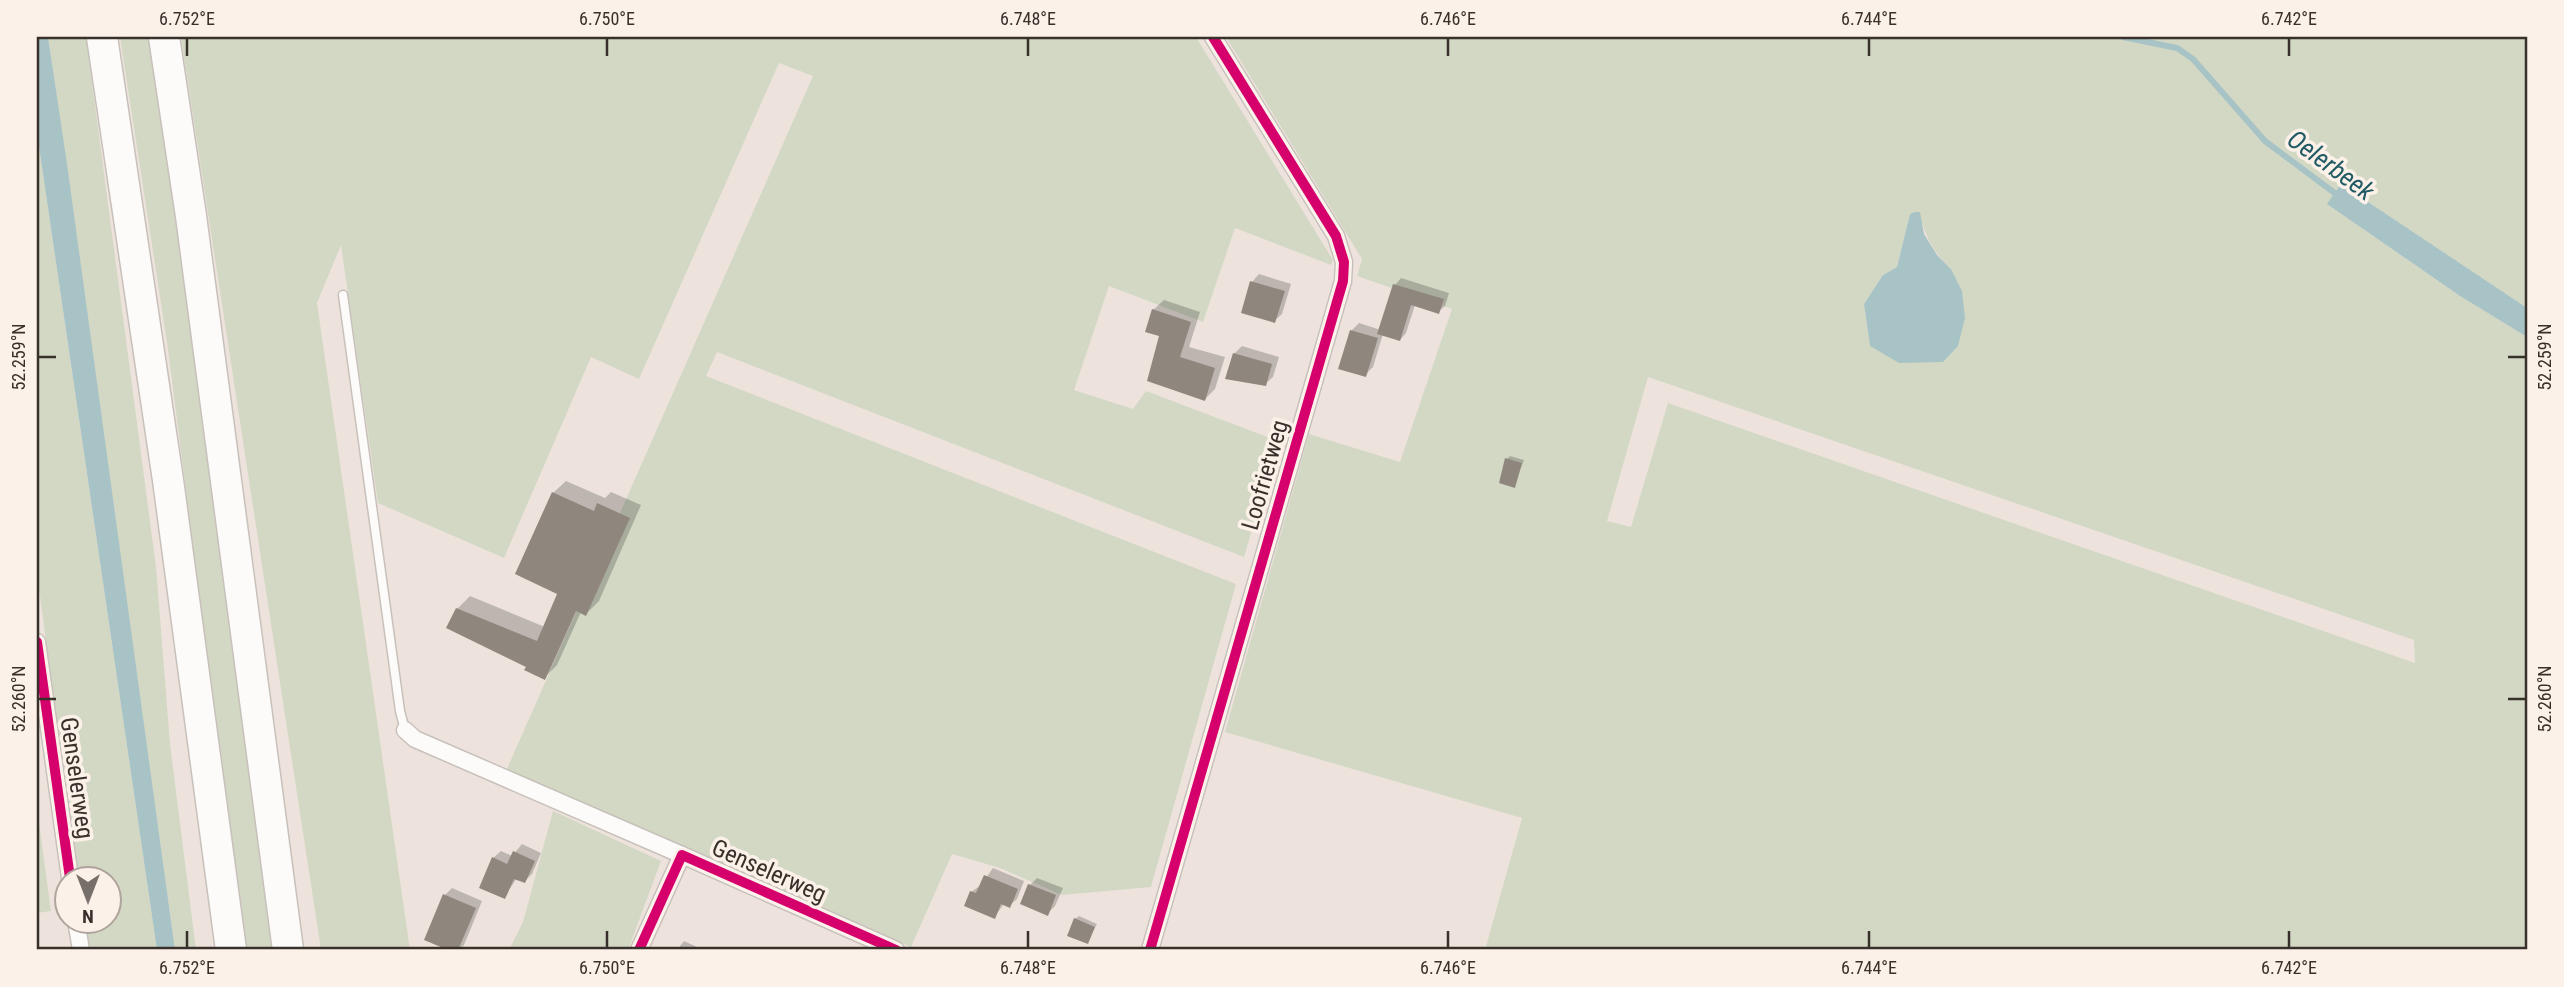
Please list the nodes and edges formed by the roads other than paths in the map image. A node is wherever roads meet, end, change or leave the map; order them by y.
1 (102, 37) edge
2 (164, 37) edge
3 (1213, 37) edge
4 (343, 295) dead end
5 (37, 642) edge
6 (405, 730) joint
7 (682, 855) junction
8 (69, 864) edge
9 (231, 950) edge
10 (288, 950) edge
11 (639, 950) edge
12 (896, 950) edge
13 (1150, 950) edge

1 - 9 highway
2 - 10 highway
3 - 13 street, Loofrietweg
4 - 6 lane
5 - 8 street, Genselerweg
6 - 7 street, Genselerweg
7 - 11 street, Genselerweg
7 - 12 street, Genselerweg

